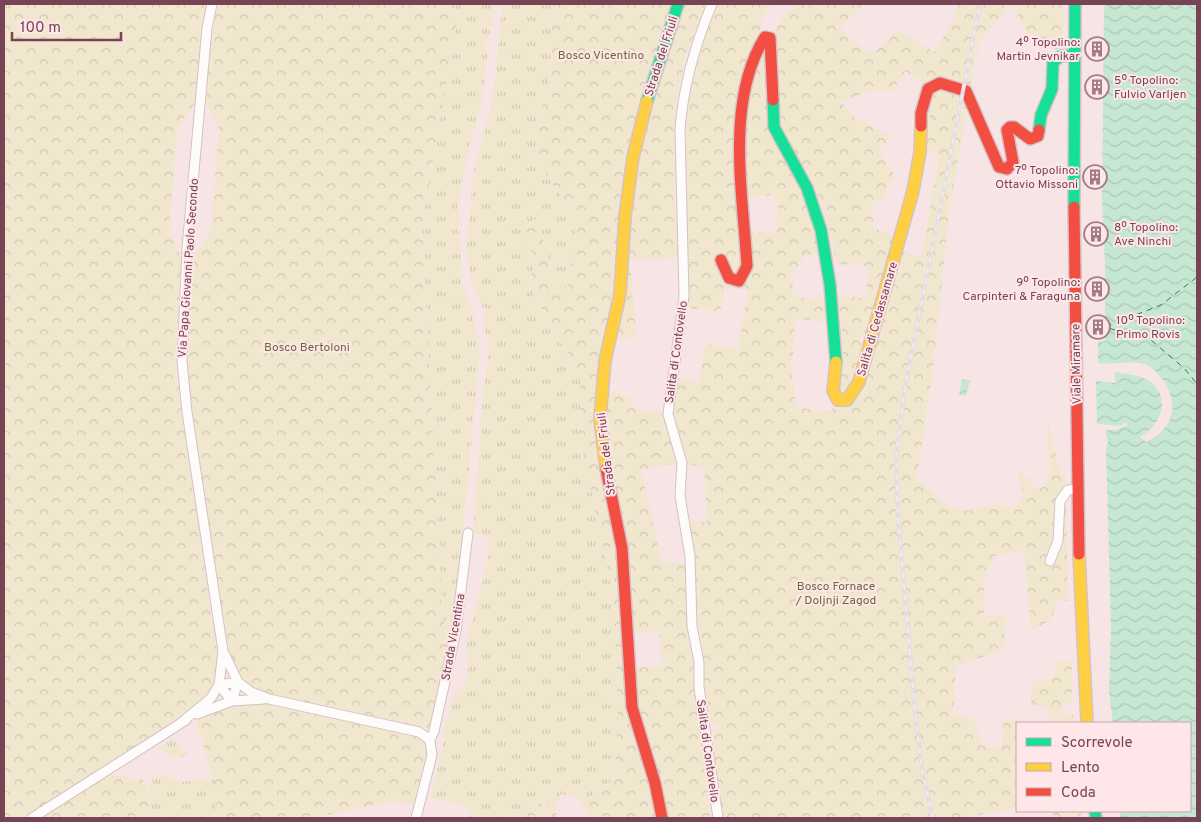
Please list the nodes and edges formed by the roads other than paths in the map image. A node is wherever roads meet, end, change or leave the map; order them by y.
1 (212, 4) edge
2 (678, 4) edge
3 (712, 4) edge
4 (1075, 4) edge
5 (1074, 56) junction
6 (721, 260) dead end
7 (1078, 489) junction
8 (468, 533) dead end
9 (1050, 561) dead end
10 (223, 651) junction
11 (238, 682) junction
12 (219, 685) junction
13 (269, 699) junction
14 (232, 701) junction
15 (1087, 722) edge
16 (181, 723) junction
17 (430, 740) junction
18 (32, 818) edge
19 (416, 818) edge
20 (662, 818) edge
21 (718, 818) edge

1 - 10 street, Via Papa Giovanni Paolo Secondo
2 - 20 main road, Strada del Friuli
3 - 21 street, Salita di Contovello
4 - 5 main road, Viale Miramare
5 - 6 main road, Salita di Cedassamare
5 - 7 main road, Viale Miramare
7 - 9 street
7 - 15 main road, Viale Miramare
8 - 17 street, Strada Vicentina
10 - 11 street, Via Papa Giovanni Paolo Secondo
10 - 12 street, Via Papa Giovanni Paolo Secondo
11 - 12 street
11 - 13 street
11 - 14 street
12 - 14 street
12 - 16 street
13 - 14 street
13 - 17 street
14 - 16 street
16 - 18 street
17 - 19 street, Strada Vicentina

